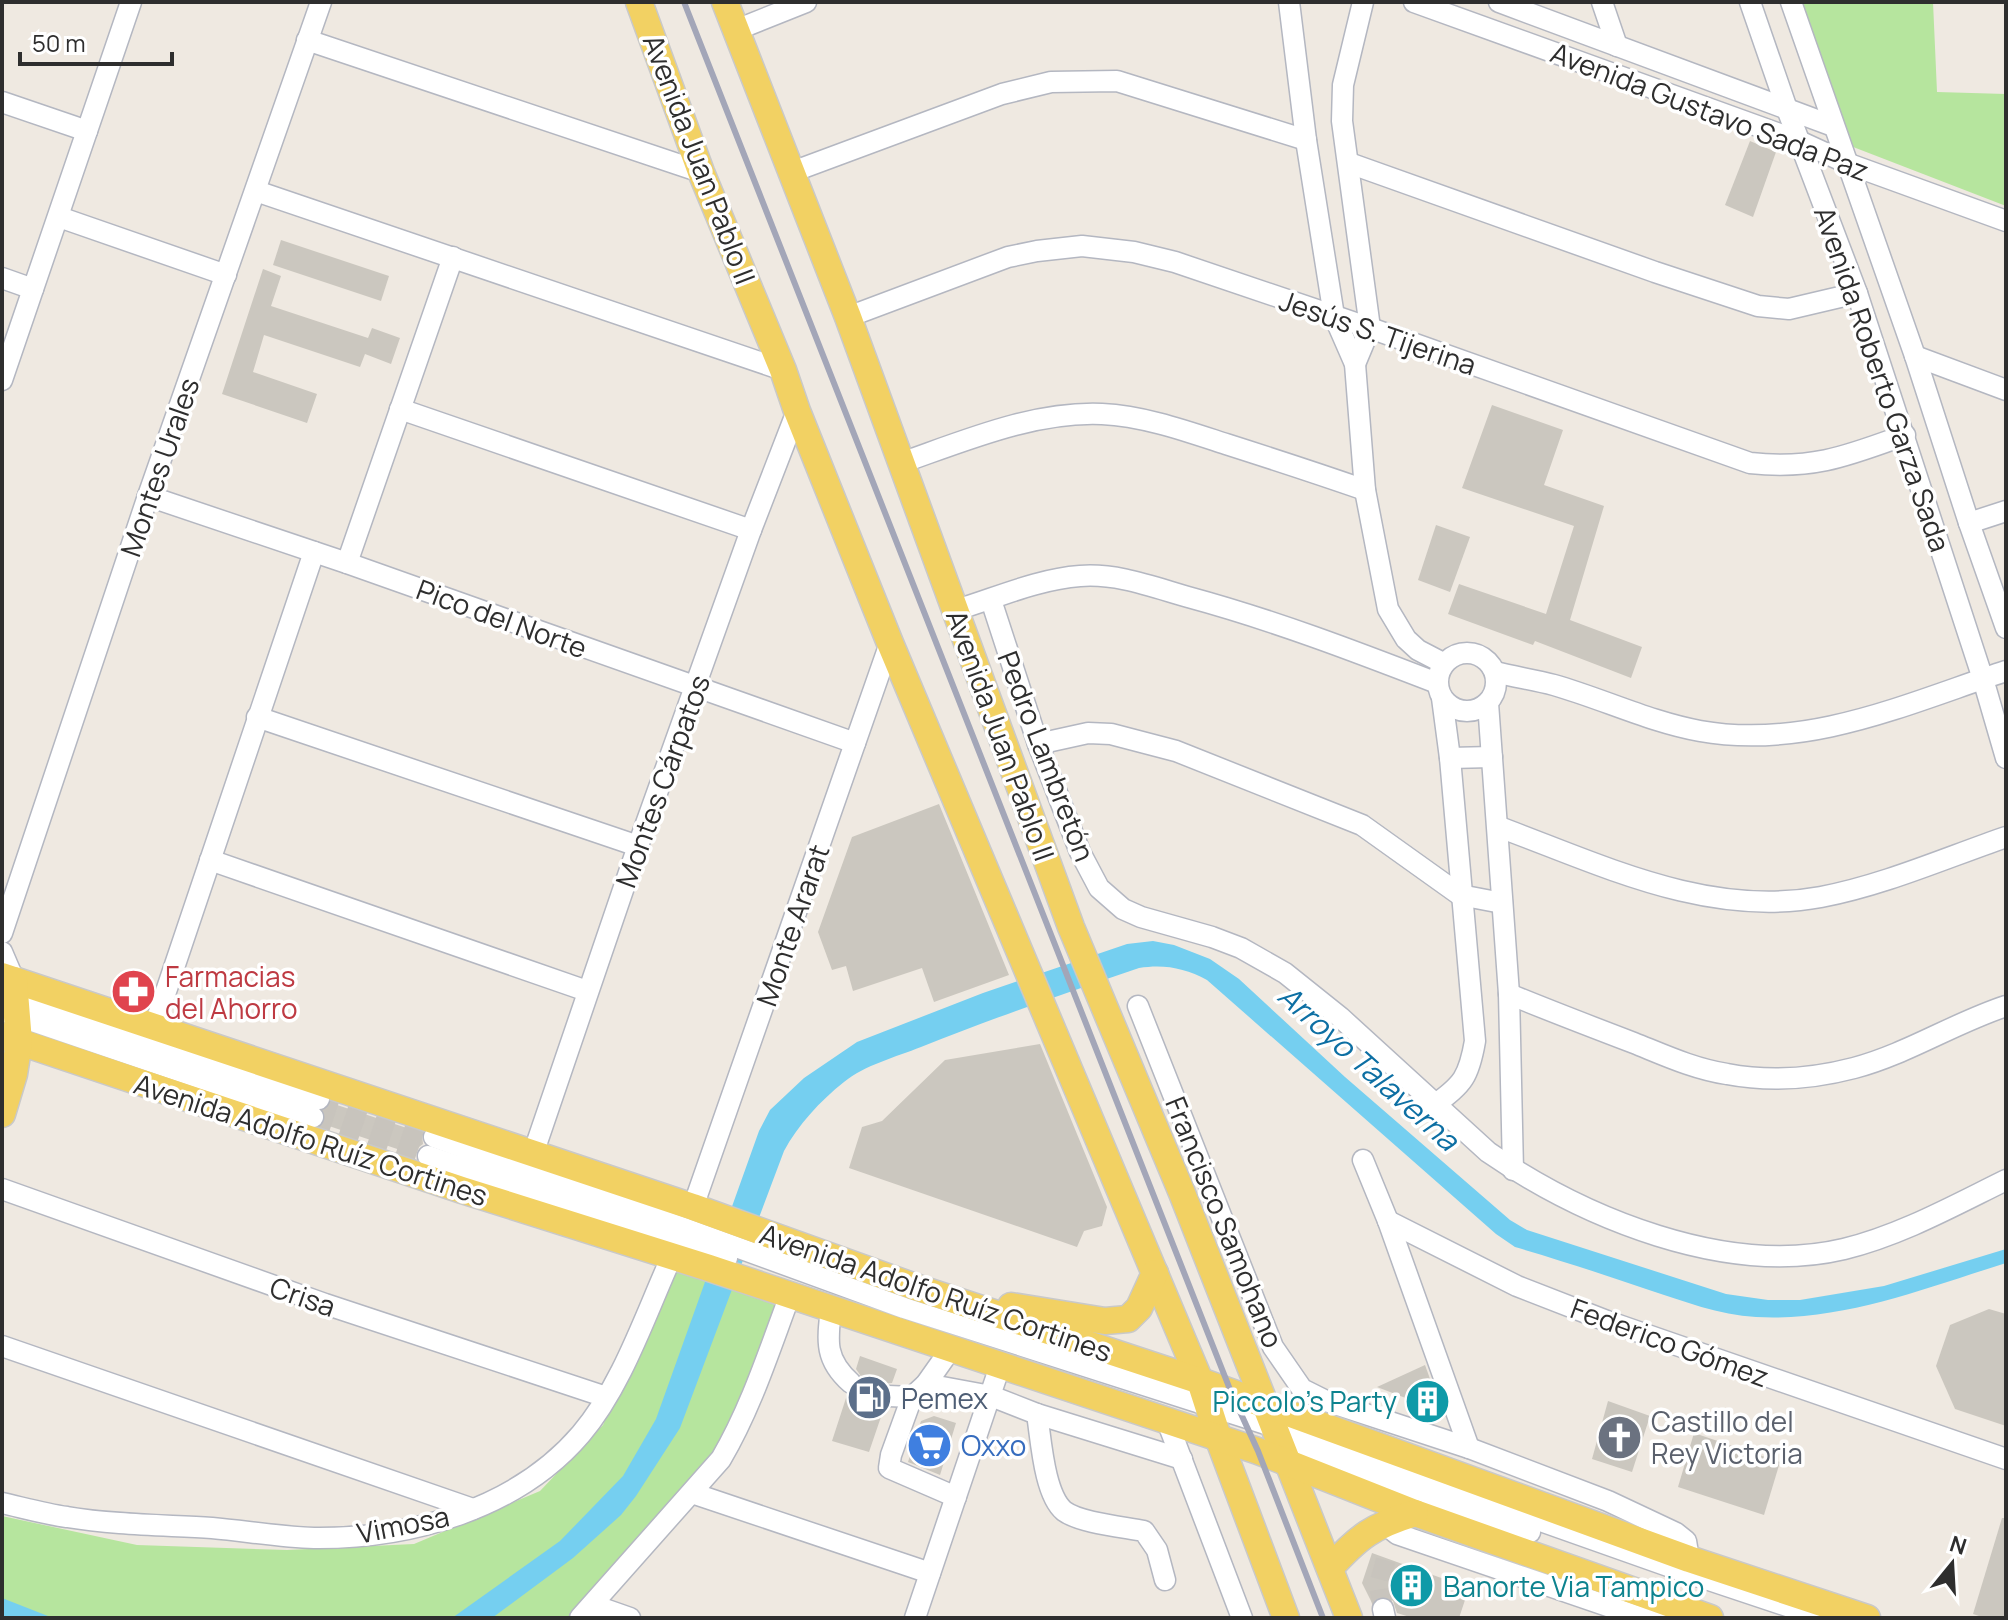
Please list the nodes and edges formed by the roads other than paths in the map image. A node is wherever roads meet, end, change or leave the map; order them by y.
1 (131, 2) edge
2 (321, 2) edge
3 (639, 2) edge
4 (725, 2) edge
5 (806, 2) edge
6 (1289, 2) edge
7 (1363, 2) edge
8 (1414, 2) edge
9 (1499, 2) edge
10 (1602, 2) edge
11 (1750, 2) edge
12 (1791, 2) edge
13 (736, 30) junction
14 (307, 40) junction
15 (1617, 46) junction
16 (2, 102) edge
17 (1787, 109) junction
18 (1833, 126) junction
19 (87, 131) junction
20 (1306, 140) junction
21 (1799, 141) junction
22 (1349, 163) junction
23 (1849, 164) junction
24 (701, 172) junction
25 (792, 172) junction
26 (256, 191) junction
27 (59, 217) junction
28 (2006, 221) edge
29 (453, 257) junction
30 (226, 275) junction
31 (2, 278) edge
32 (33, 289) junction
33 (1857, 293) junction
34 (1334, 316) junction
35 (848, 317) junction
36 (1370, 328) junction
37 (1915, 356) junction
38 (1355, 364) junction
39 (783, 370) junction
40 (2, 380) edge
41 (2006, 390) edge
42 (400, 409) junction
43 (797, 411) junction
44 (1905, 435) junction
45 (901, 463) junction
46 (1365, 490) junction
47 (148, 496) junction
48 (2006, 511) edge
49 (1969, 523) junction
50 (751, 530) junction
51 (314, 552) junction
52 (347, 563) junction
53 (991, 600) junction
54 (956, 610) junction
55 (2006, 628) edge
56 (890, 643) junction
57 (1443, 663) junction
58 (2006, 671) edge
59 (1495, 672) junction
60 (1983, 679) junction
61 (696, 687) junction
62 (1439, 691) junction
63 (1488, 703) junction
64 (257, 717) junction
65 (855, 743) junction
66 (1038, 744) junction
67 (1492, 757) junction
68 (1450, 758) junction
69 (2006, 758) edge
70 (1499, 827) junction
71 (2006, 837) edge
72 (638, 846) junction
73 (210, 860) junction
74 (1460, 895) junction
75 (1502, 903) junction
76 (2, 933) edge
77 (2, 952) edge
78 (587, 991) junction
79 (1509, 994) junction
80 (1138, 1006) dead end
81 (2006, 1006) edge
82 (9, 1008) edge
83 (154, 1027) junction
84 (1434, 1105) junction
85 (316, 1108) tunnel mouth
86 (2, 1114) edge
87 (431, 1146) tunnel mouth
88 (533, 1154) junction
89 (1363, 1160) dead end
90 (1513, 1170) junction
91 (2006, 1180) edge
92 (2, 1189) edge
93 (693, 1207) junction
94 (1388, 1221) junction
95 (672, 1256) junction
96 (1155, 1273) junction
97 (918, 1288) junction
98 (790, 1295) junction
99 (831, 1309) junction
100 (2, 1346) edge
101 (950, 1350) junction
102 (1000, 1366) junction
103 (1200, 1381) junction
104 (851, 1383) tunnel mouth
105 (919, 1391) junction
106 (888, 1396) tunnel mouth
107 (991, 1396) junction
108 (606, 1397) junction
109 (1037, 1414) junction
110 (1167, 1421) junction
111 (1214, 1423) junction
112 (1279, 1436) junction
113 (1469, 1448) junction
114 (1182, 1459) junction
115 (2006, 1459) edge
116 (692, 1493) junction
117 (956, 1497) junction
118 (2, 1503) edge
119 (473, 1509) junction
120 (1415, 1513) junction
121 (1389, 1536) junction
122 (1689, 1559) junction
123 (1330, 1568) junction
124 (930, 1573) junction
125 (1165, 1580) dead end
126 (587, 1611) edge
127 (630, 1618) edge
128 (915, 1618) edge
129 (1242, 1618) edge
130 (1286, 1618) edge
131 (1349, 1618) edge
132 (1664, 1618) edge
133 (1710, 1618) edge
134 (1783, 1618) edge
135 (1823, 1618) edge
136 (1867, 1618) edge

1 - 19 street
2 - 14 street, Montes Urales
3 - 24 main road, Avenida Juan Pablo II
4 - 13 main road, Avenida Juan Pablo II
5 - 13 street
6 - 20 street
7 - 22 street
8 - 21 street, Avenida Gustavo Sada Paz
9 - 15 street, Avenida Gustavo Sada Paz
10 - 15 street
11 - 17 street, Avenida Roberto Garza Sada
12 - 18 street, Avenida Roberto Garza Sada
13 - 25 main road, Avenida Juan Pablo II
14 - 24 street
14 - 26 street, Montes Urales
15 - 17 street, Avenida Gustavo Sada Paz
16 - 19 street
17 - 18 street, Avenida Gustavo Sada Paz
17 - 21 street, Avenida Roberto Garza Sada
18 - 23 street, Avenida Roberto Garza Sada
19 - 27 street
20 - 25 street
20 - 34 street
21 - 23 street, Avenida Gustavo Sada Paz
21 - 33 street, Avenida Roberto Garza Sada
22 - 33 street
22 - 36 street
23 - 28 street, Avenida Gustavo Sada Paz
23 - 37 street, Avenida Roberto Garza Sada
24 - 39 main road, Avenida Juan Pablo II
25 - 35 main road, Avenida Juan Pablo II
26 - 29 street
26 - 30 street, Montes Urales
27 - 30 street
27 - 32 street
29 - 39 street
29 - 42 street
30 - 47 street, Montes Urales
31 - 32 street
32 - 40 street
33 - 44 street, Avenida Roberto Garza Sada
34 - 35 street, Jesús S. Tijerina
34 - 36 street, Jesús S. Tijerina
34 - 38 street
35 - 45 main road, Avenida Juan Pablo II
36 - 38 street
36 - 44 street, Jesús S. Tijerina
37 - 41 street
37 - 49 street, Avenida Roberto Garza Sada
38 - 46 street
39 - 43 main road, Avenida Juan Pablo II
42 - 50 street
42 - 52 street
43 - 50 street, Montes Cárpatos
43 - 56 main road, Avenida Juan Pablo II
44 - 60 street, Avenida Roberto Garza Sada
45 - 46 street
45 - 54 main road, Avenida Juan Pablo II
46 - 57 street
47 - 51 street, Pico del Norte
47 - 76 street, Montes Urales
48 - 49 street
49 - 55 street, Avenida Roberto Garza Sada
50 - 61 street, Montes Cárpatos
51 - 52 street, Pico del Norte
51 - 64 street
52 - 61 street, Pico del Norte
53 - 54 street
53 - 62 street
53 - 66 street, Pedro Lambretón
54 - 112 main road, Avenida Juan Pablo II
56 - 65 street, Monte Ararat
56 - 96 main road, Avenida Juan Pablo II
57 - 59 street
57 - 62 street
58 - 60 street
59 - 60 street
59 - 63 street
60 - 69 street, Avenida Roberto Garza Sada
61 - 65 street, Pico del Norte
61 - 72 street, Montes Cárpatos
62 - 63 street
62 - 68 street
63 - 67 street
64 - 72 street
64 - 73 street
65 - 93 street, Monte Ararat
66 - 74 street
66 - 84 street, Pedro Lambretón
67 - 68 street
67 - 70 street
68 - 74 street
70 - 71 street
70 - 75 street
72 - 78 street, Montes Cárpatos
73 - 78 street
73 - 83 street
74 - 75 street
74 - 84 street
75 - 79 street
77 - 82 street
78 - 88 street, Montes Cárpatos
79 - 81 street
79 - 90 street
80 - 113 street, Francisco Samohano
82 - 83 main road, Avenida Adolfo Ruíz Cortines
82 - 85 street
82 - 86 main road
82 - 95 main road, Avenida Adolfo Ruíz Cortines
83 - 88 main road, Avenida Adolfo Ruíz Cortines
84 - 90 street, Pedro Lambretón
87 - 111 street
88 - 93 main road, Avenida Adolfo Ruíz Cortines
89 - 94 street
90 - 91 street, Pedro Lambretón
92 - 108 street, Crisa
93 - 97 main road, Avenida Adolfo Ruíz Cortines
94 - 113 street
94 - 115 street, Federico Gómez
95 - 98 main road, Avenida Adolfo Ruíz Cortines
95 - 108 street, Vimosa
96 - 97 main road
96 - 103 main road, Avenida Juan Pablo II
97 - 103 main road, Avenida Adolfo Ruíz Cortines
98 - 99 main road, Avenida Adolfo Ruíz Cortines
98 - 116 street
99 - 101 main road, Avenida Adolfo Ruíz Cortines
99 - 104 street
100 - 119 street
101 - 102 main road, Avenida Adolfo Ruíz Cortines
101 - 105 street
102 - 107 street
102 - 110 main road, Avenida Adolfo Ruíz Cortines
103 - 111 main road, Avenida Juan Pablo II
103 - 112 main road, Avenida Adolfo Ruíz Cortines
105 - 106 street
105 - 107 street
105 - 117 street
107 - 109 street
107 - 117 street
108 - 119 street, Vimosa
109 - 114 street
109 - 125 street
110 - 111 main road, Avenida Adolfo Ruíz Cortines
110 - 114 street
111 - 112 main road, Avenida Adolfo Ruíz Cortines
111 - 112 street
111 - 130 main road, Avenida Juan Pablo II
112 - 120 main road, Avenida Adolfo Ruíz Cortines
112 - 122 main road, Avenida Adolfo Ruíz Cortines
112 - 123 main road, Avenida Juan Pablo II
112 - 134 street
112 - 135 street
113 - 122 street, Francisco Samohano
114 - 129 street
116 - 124 street
116 - 126 street
117 - 124 street
118 - 119 street, Vimosa
120 - 121 main road
120 - 133 main road, Avenida Adolfo Ruíz Cortines
121 - 123 main road
121 - 132 street
122 - 136 main road, Avenida Adolfo Ruíz Cortines
123 - 131 main road, Avenida Juan Pablo II
124 - 128 street
126 - 127 street

